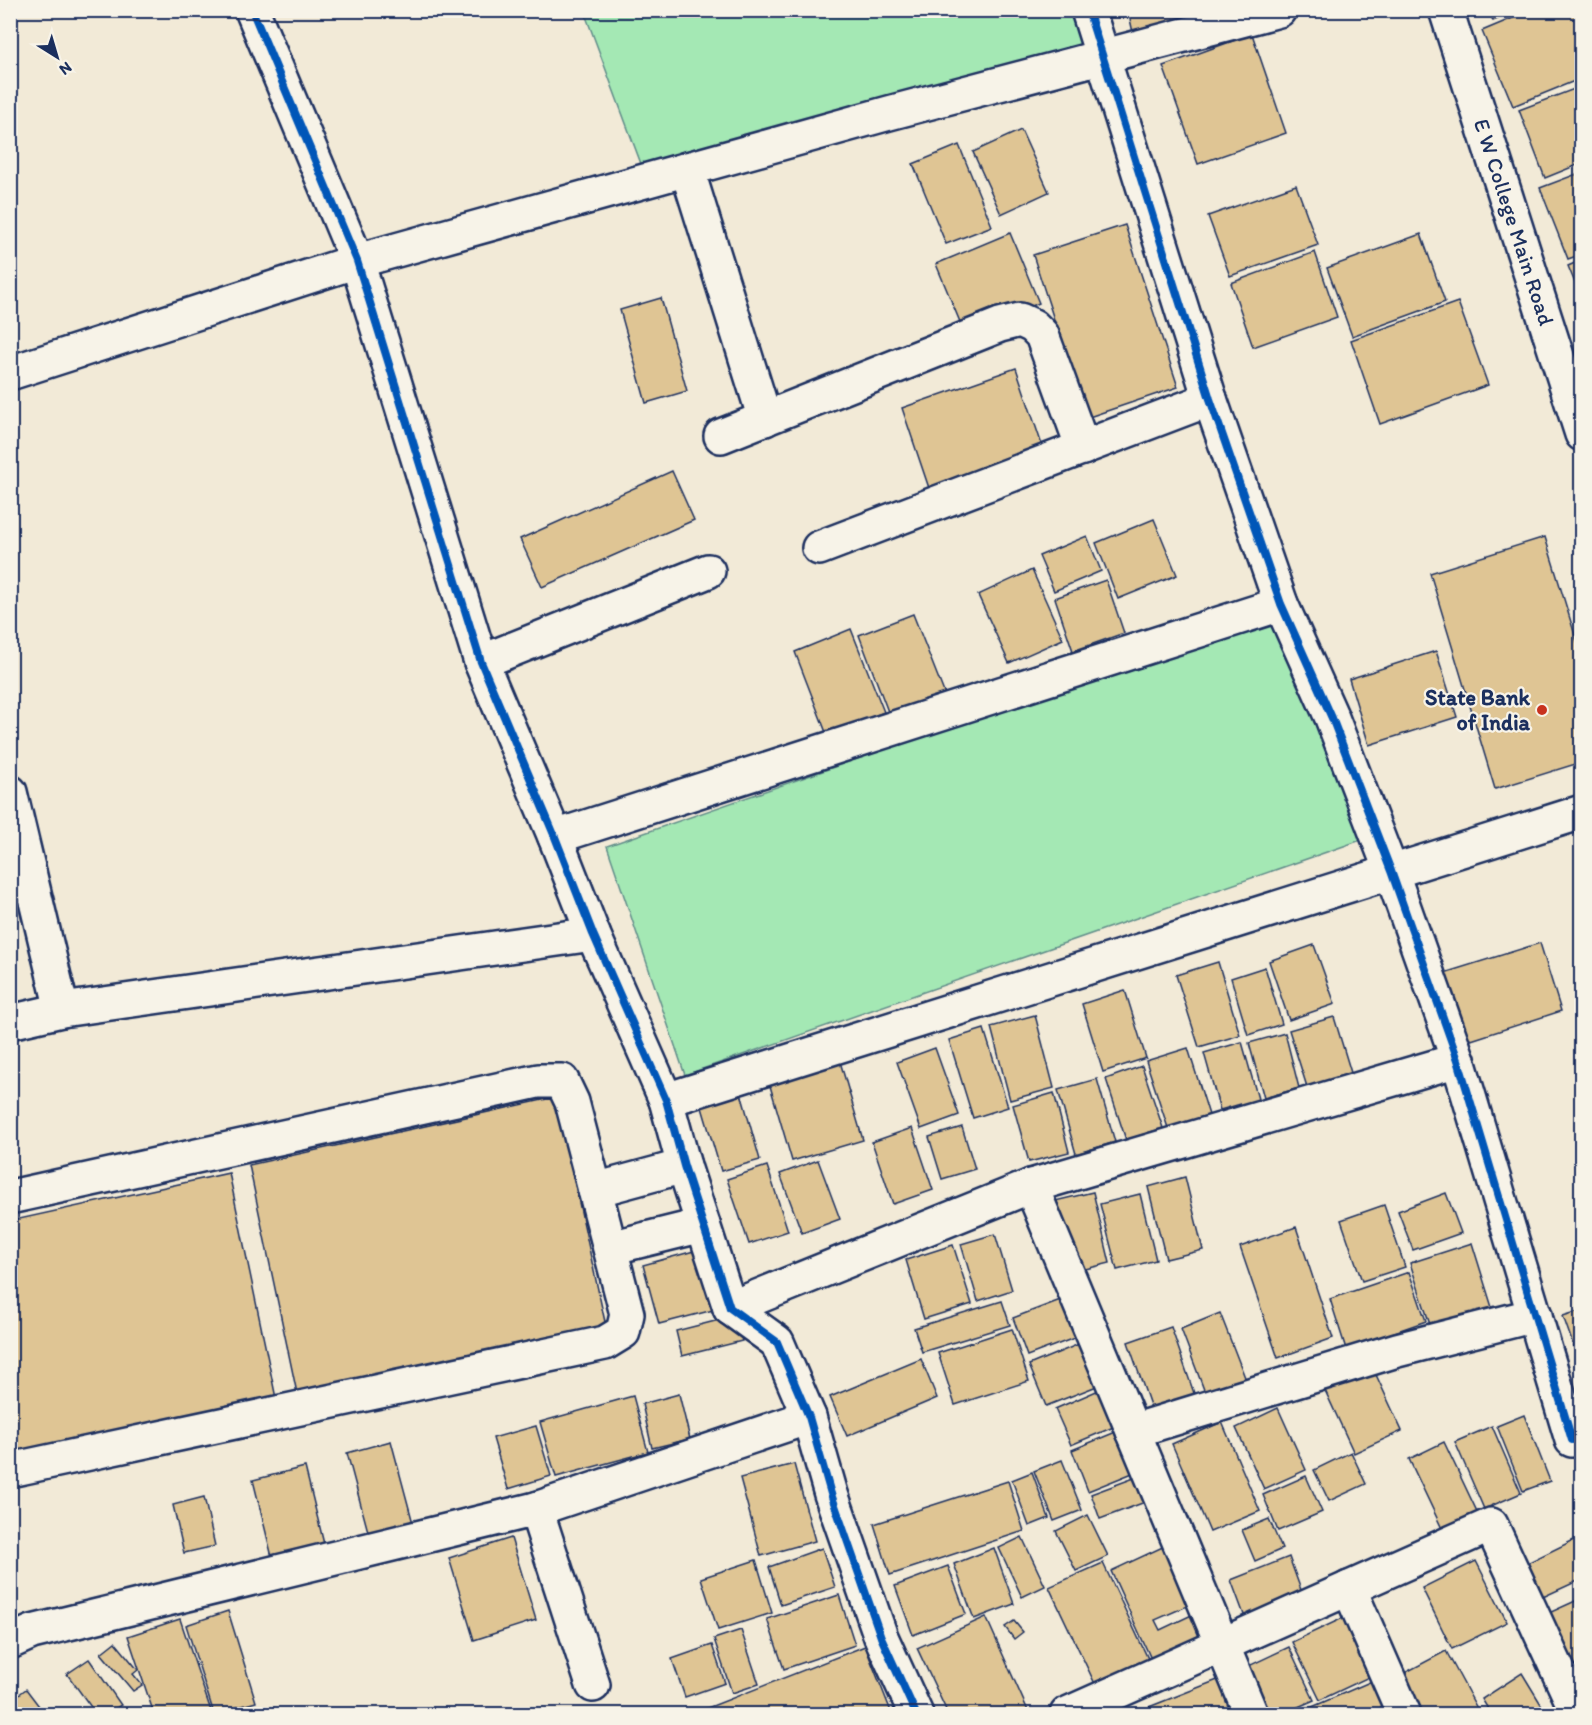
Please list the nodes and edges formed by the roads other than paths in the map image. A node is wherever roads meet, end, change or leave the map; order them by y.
1 (252, 10) edge
2 (1088, 10) edge
3 (1279, 10) edge
4 (1446, 10) edge
5 (1103, 56) junction
6 (687, 169) junction
7 (357, 261) junction
8 (10, 373) edge
9 (1210, 399) junction
10 (765, 419) junction
11 (1581, 434) edge
12 (721, 436) dead end
13 (1083, 448) junction
14 (819, 548) dead end
15 (708, 571) dead end
16 (1281, 604) junction
17 (481, 662) junction
18 (10, 792) edge
19 (1581, 812) edge
20 (555, 837) junction
21 (1391, 871) junction
22 (593, 934) junction
23 (62, 1010) junction
24 (10, 1022) edge
25 (1458, 1060) junction
26 (666, 1100) junction
27 (684, 1166) junction
28 (1031, 1186) junction
29 (595, 1190) junction
30 (10, 1197) edge
31 (703, 1225) junction
32 (610, 1248) junction
33 (730, 1308) junction
34 (1535, 1315) junction
35 (809, 1417) junction
36 (1133, 1431) junction
37 (1572, 1440) dead end
38 (10, 1470) edge
39 (536, 1509) junction
40 (1349, 1588) junction
41 (10, 1642) edge
42 (1223, 1644) junction
43 (593, 1685) dead end
44 (916, 1714) edge
45 (1067, 1714) edge
46 (1251, 1714) edge
47 (1404, 1714) edge
48 (1578, 1714) edge

1 - 7 street
2 - 5 street
3 - 5 street
4 - 11 street, E W College Main Road
5 - 6 street
5 - 9 street
6 - 7 street
6 - 10 street
7 - 8 street
7 - 17 street
9 - 13 street
9 - 16 street
10 - 12 street
10 - 13 street
13 - 14 street
15 - 17 street
16 - 20 street
16 - 21 street
17 - 20 street
18 - 23 street
19 - 21 street
20 - 22 street
21 - 25 street
21 - 26 street
22 - 23 street
22 - 26 street
23 - 24 street
25 - 28 street
25 - 34 street
26 - 27 street
27 - 29 street
27 - 31 street
28 - 33 street
28 - 36 street
29 - 30 street
29 - 32 street
31 - 32 street
31 - 33 street
32 - 38 street
33 - 35 street
34 - 36 street
34 - 37 street
35 - 39 street
35 - 44 street
36 - 42 street
39 - 41 street
39 - 43 street
40 - 42 street
40 - 47 street
40 - 48 street
42 - 45 street
42 - 46 street

